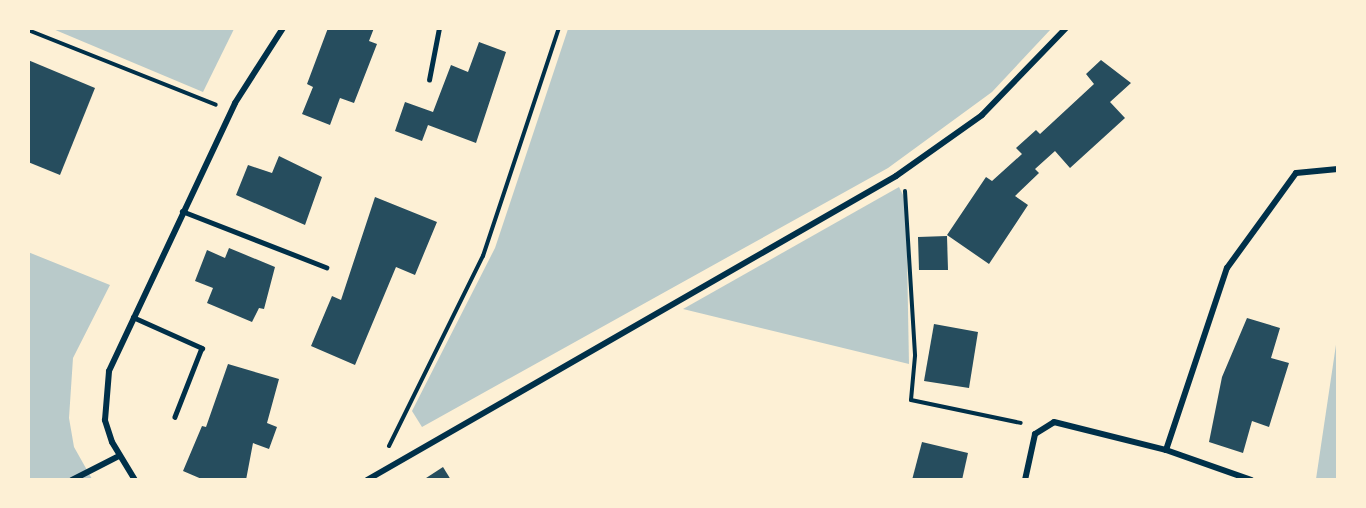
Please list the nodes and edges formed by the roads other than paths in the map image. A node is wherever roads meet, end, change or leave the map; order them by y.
1 (283, 28) edge
2 (438, 28) edge
3 (1066, 28) edge
4 (429, 80) dead end
5 (1338, 169) edge
6 (182, 211) junction
7 (326, 267) dead end
8 (134, 317) junction
9 (175, 417) dead end
10 (1166, 450) junction
11 (118, 456) junction
12 (72, 480) edge
13 (135, 480) edge
14 (367, 480) edge
15 (1025, 480) edge
16 (1251, 480) edge

1 - 6 street
2 - 4 lane
3 - 14 street
5 - 10 street
6 - 7 lane
6 - 8 street
8 - 9 lane
8 - 11 street
10 - 15 street
10 - 16 street
11 - 12 street
11 - 13 street

